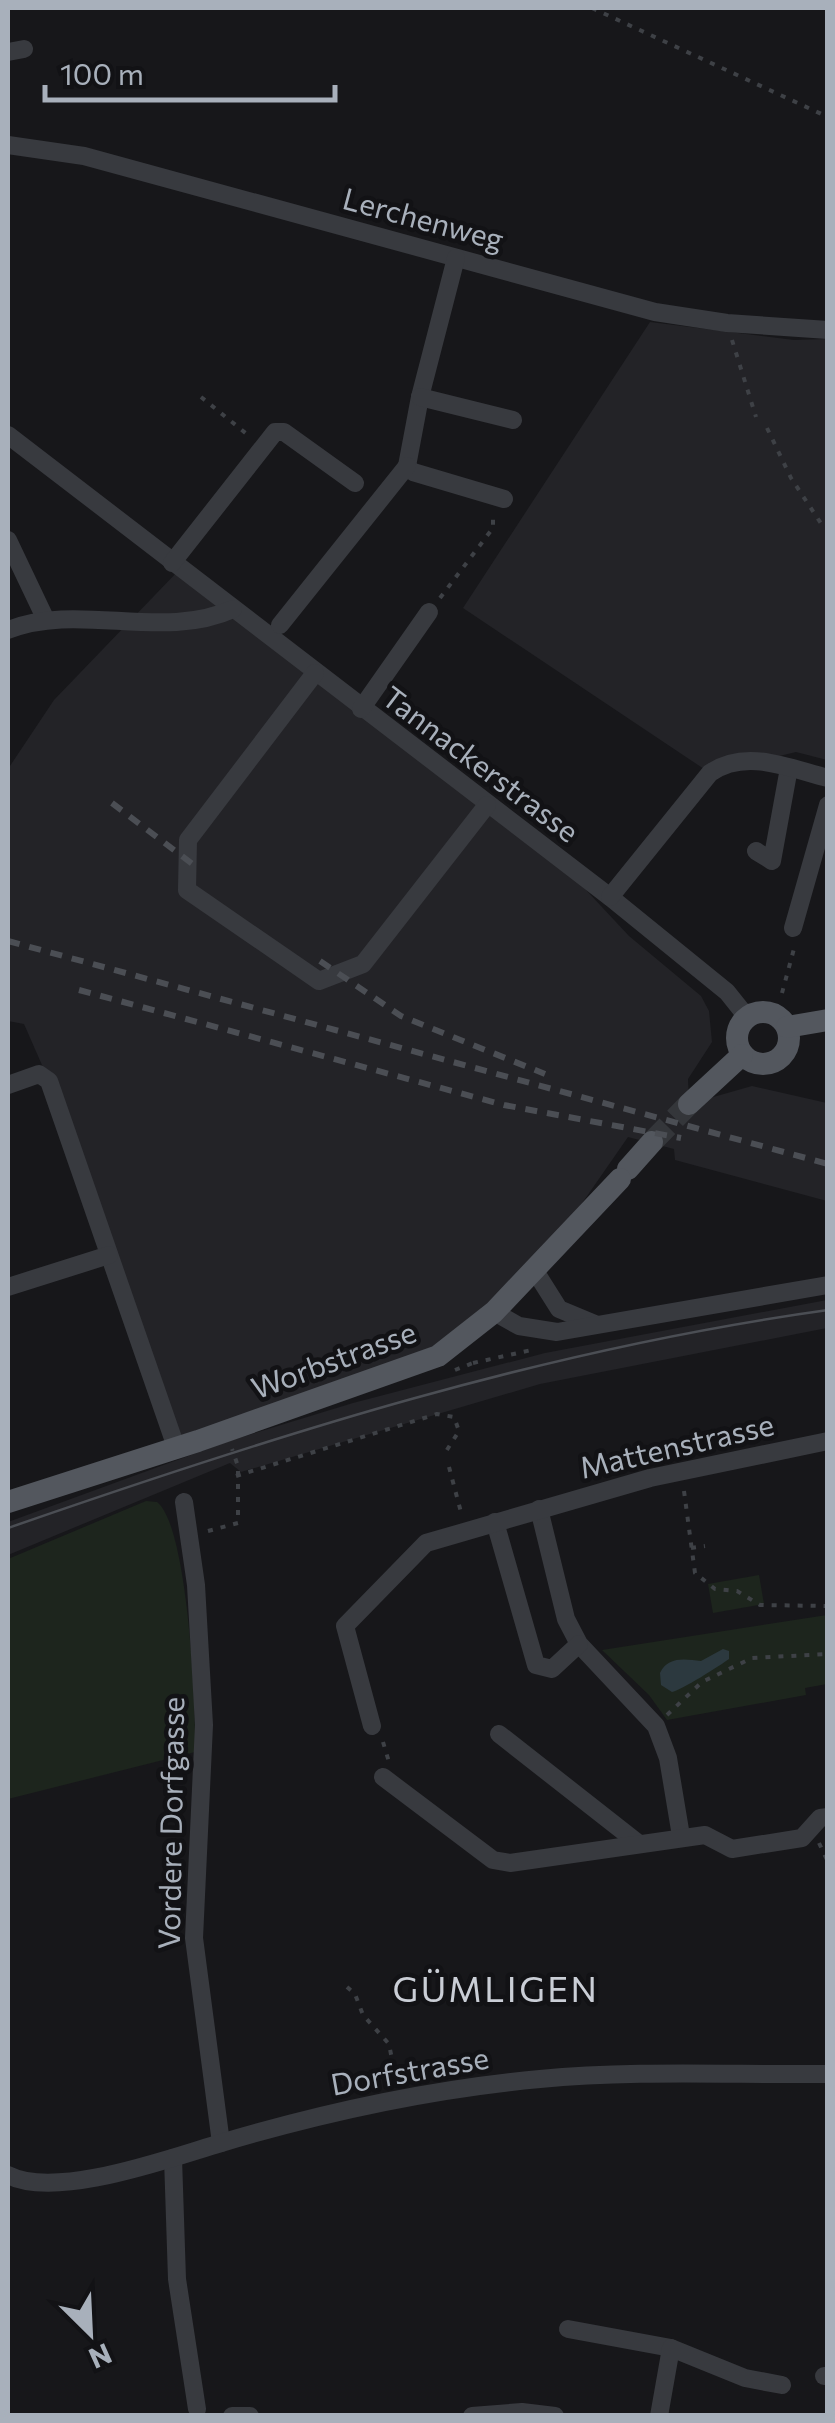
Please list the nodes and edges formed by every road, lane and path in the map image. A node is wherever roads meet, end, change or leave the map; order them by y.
1 (592, 8) edge
2 (828, 116) edge
3 (8, 145) edge
4 (456, 258) junction
5 (727, 324) junction
6 (828, 330) edge
7 (202, 397) dead end
8 (420, 397) junction
9 (756, 416) dead end
10 (513, 420) dead end
11 (767, 428) dead end
12 (8, 435) edge
13 (263, 447) junction
14 (407, 466) junction
15 (354, 483) dead end
16 (476, 490) junction
17 (504, 499) dead end
18 (828, 522) edge
19 (824, 528) junction
20 (8, 540) edge
21 (828, 540) edge
22 (172, 564) junction
23 (233, 609) junction
24 (429, 612) joint
25 (46, 620) junction
26 (280, 625) dead end
27 (8, 630) edge
28 (315, 673) junction
29 (361, 709) junction
30 (788, 768) junction
31 (828, 778) edge
32 (828, 805) edge
33 (487, 806) junction
34 (756, 850) dead end
35 (610, 897) junction
36 (793, 928) joint
37 (782, 994) dead end
38 (747, 1017) junction
39 (828, 1020) edge
40 (787, 1027) junction
41 (742, 1055) junction
42 (8, 1084) edge
43 (689, 1104) tunnel mouth
44 (652, 1142) tunnel mouth
45 (109, 1254) junction
46 (535, 1271) junction
47 (828, 1285) edge
48 (8, 1287) edge
49 (494, 1312) junction
50 (595, 1324) junction
51 (230, 1441) dead end
52 (828, 1441) edge
53 (176, 1447) junction
54 (446, 1453) dead end
55 (449, 1467) dead end
56 (681, 1471) junction
57 (236, 1476) junction
58 (8, 1502) edge
59 (184, 1502) dead end
60 (539, 1509) junction
61 (495, 1522) junction
62 (466, 1530) junction
63 (189, 1536) junction
64 (705, 1546) dead end
65 (690, 1548) junction
66 (828, 1606) edge
67 (578, 1644) junction
68 (828, 1654) edge
69 (372, 1726) dead end
70 (656, 1726) junction
71 (499, 1734) dead end
72 (386, 1748) dead end
73 (387, 1770) joint
74 (828, 1817) edge
75 (681, 1836) junction
76 (638, 1843) junction
77 (347, 1987) dead end
78 (828, 2074) edge
79 (400, 2100) junction
80 (221, 2143) junction
81 (173, 2158) junction
82 (9, 2176) edge
83 (568, 2329) dead end
84 (671, 2348) junction
85 (782, 2385) dead end
86 (199, 2413) edge
87 (232, 2416) edge
88 (250, 2416) edge
89 (472, 2416) edge
90 (555, 2416) edge
91 (660, 2416) edge

1 - 2 path
3 - 4 street, Lerchenweg
4 - 5 street, Lerchenweg
4 - 8 street
5 - 6 street, Lerchenweg
5 - 9 path
7 - 13 path
8 - 10 street
8 - 14 street
11 - 19 path
12 - 22 street, Tannackerstrasse
13 - 15 street
13 - 22 street
14 - 16 street
14 - 26 street
16 - 17 street
16 - 24 path
18 - 19 path
19 - 21 path
20 - 25 street
22 - 23 street, Tannackerstrasse
23 - 25 street
23 - 28 street, Tannackerstrasse
24 - 29 street
25 - 27 street
28 - 29 street, Tannackerstrasse
28 - 33 street
29 - 33 street, Tannackerstrasse
30 - 31 street
30 - 34 street
30 - 35 street
32 - 36 street
33 - 35 street, Tannackerstrasse
35 - 38 street, Tannackerstrasse
36 - 37 path
38 - 40 main road
38 - 41 main road
39 - 40 main road
40 - 41 main road
41 - 43 main road
42 - 45 street
44 - 46 main road, Worbstrasse
45 - 48 street
45 - 53 street
46 - 49 main road, Worbstrasse
46 - 50 street
47 - 50 street
49 - 50 street
49 - 53 main road, Worbstrasse
51 - 57 path
52 - 56 street, Mattenstrasse
53 - 58 main road, Worbstrasse
54 - 57 path
55 - 62 path
56 - 60 street, Mattenstrasse
56 - 65 path
57 - 63 path
59 - 63 street, Vordere Dorfgasse
60 - 61 street, Mattenstrasse
60 - 67 street
61 - 62 street, Mattenstrasse
61 - 67 street
62 - 69 street, Mattenstrasse
63 - 80 street, Vordere Dorfgasse
64 - 65 path
65 - 66 path
67 - 70 street
68 - 70 path
70 - 75 street
71 - 76 street
72 - 73 path
73 - 76 street
74 - 75 street
75 - 76 street
77 - 79 path
78 - 79 street, Dorfstrasse
79 - 80 street, Dorfstrasse
80 - 81 street, Dorfstrasse
81 - 82 street, Dorfstrasse
81 - 86 street
83 - 84 street
84 - 85 street
84 - 91 street
87 - 88 street
89 - 90 street

